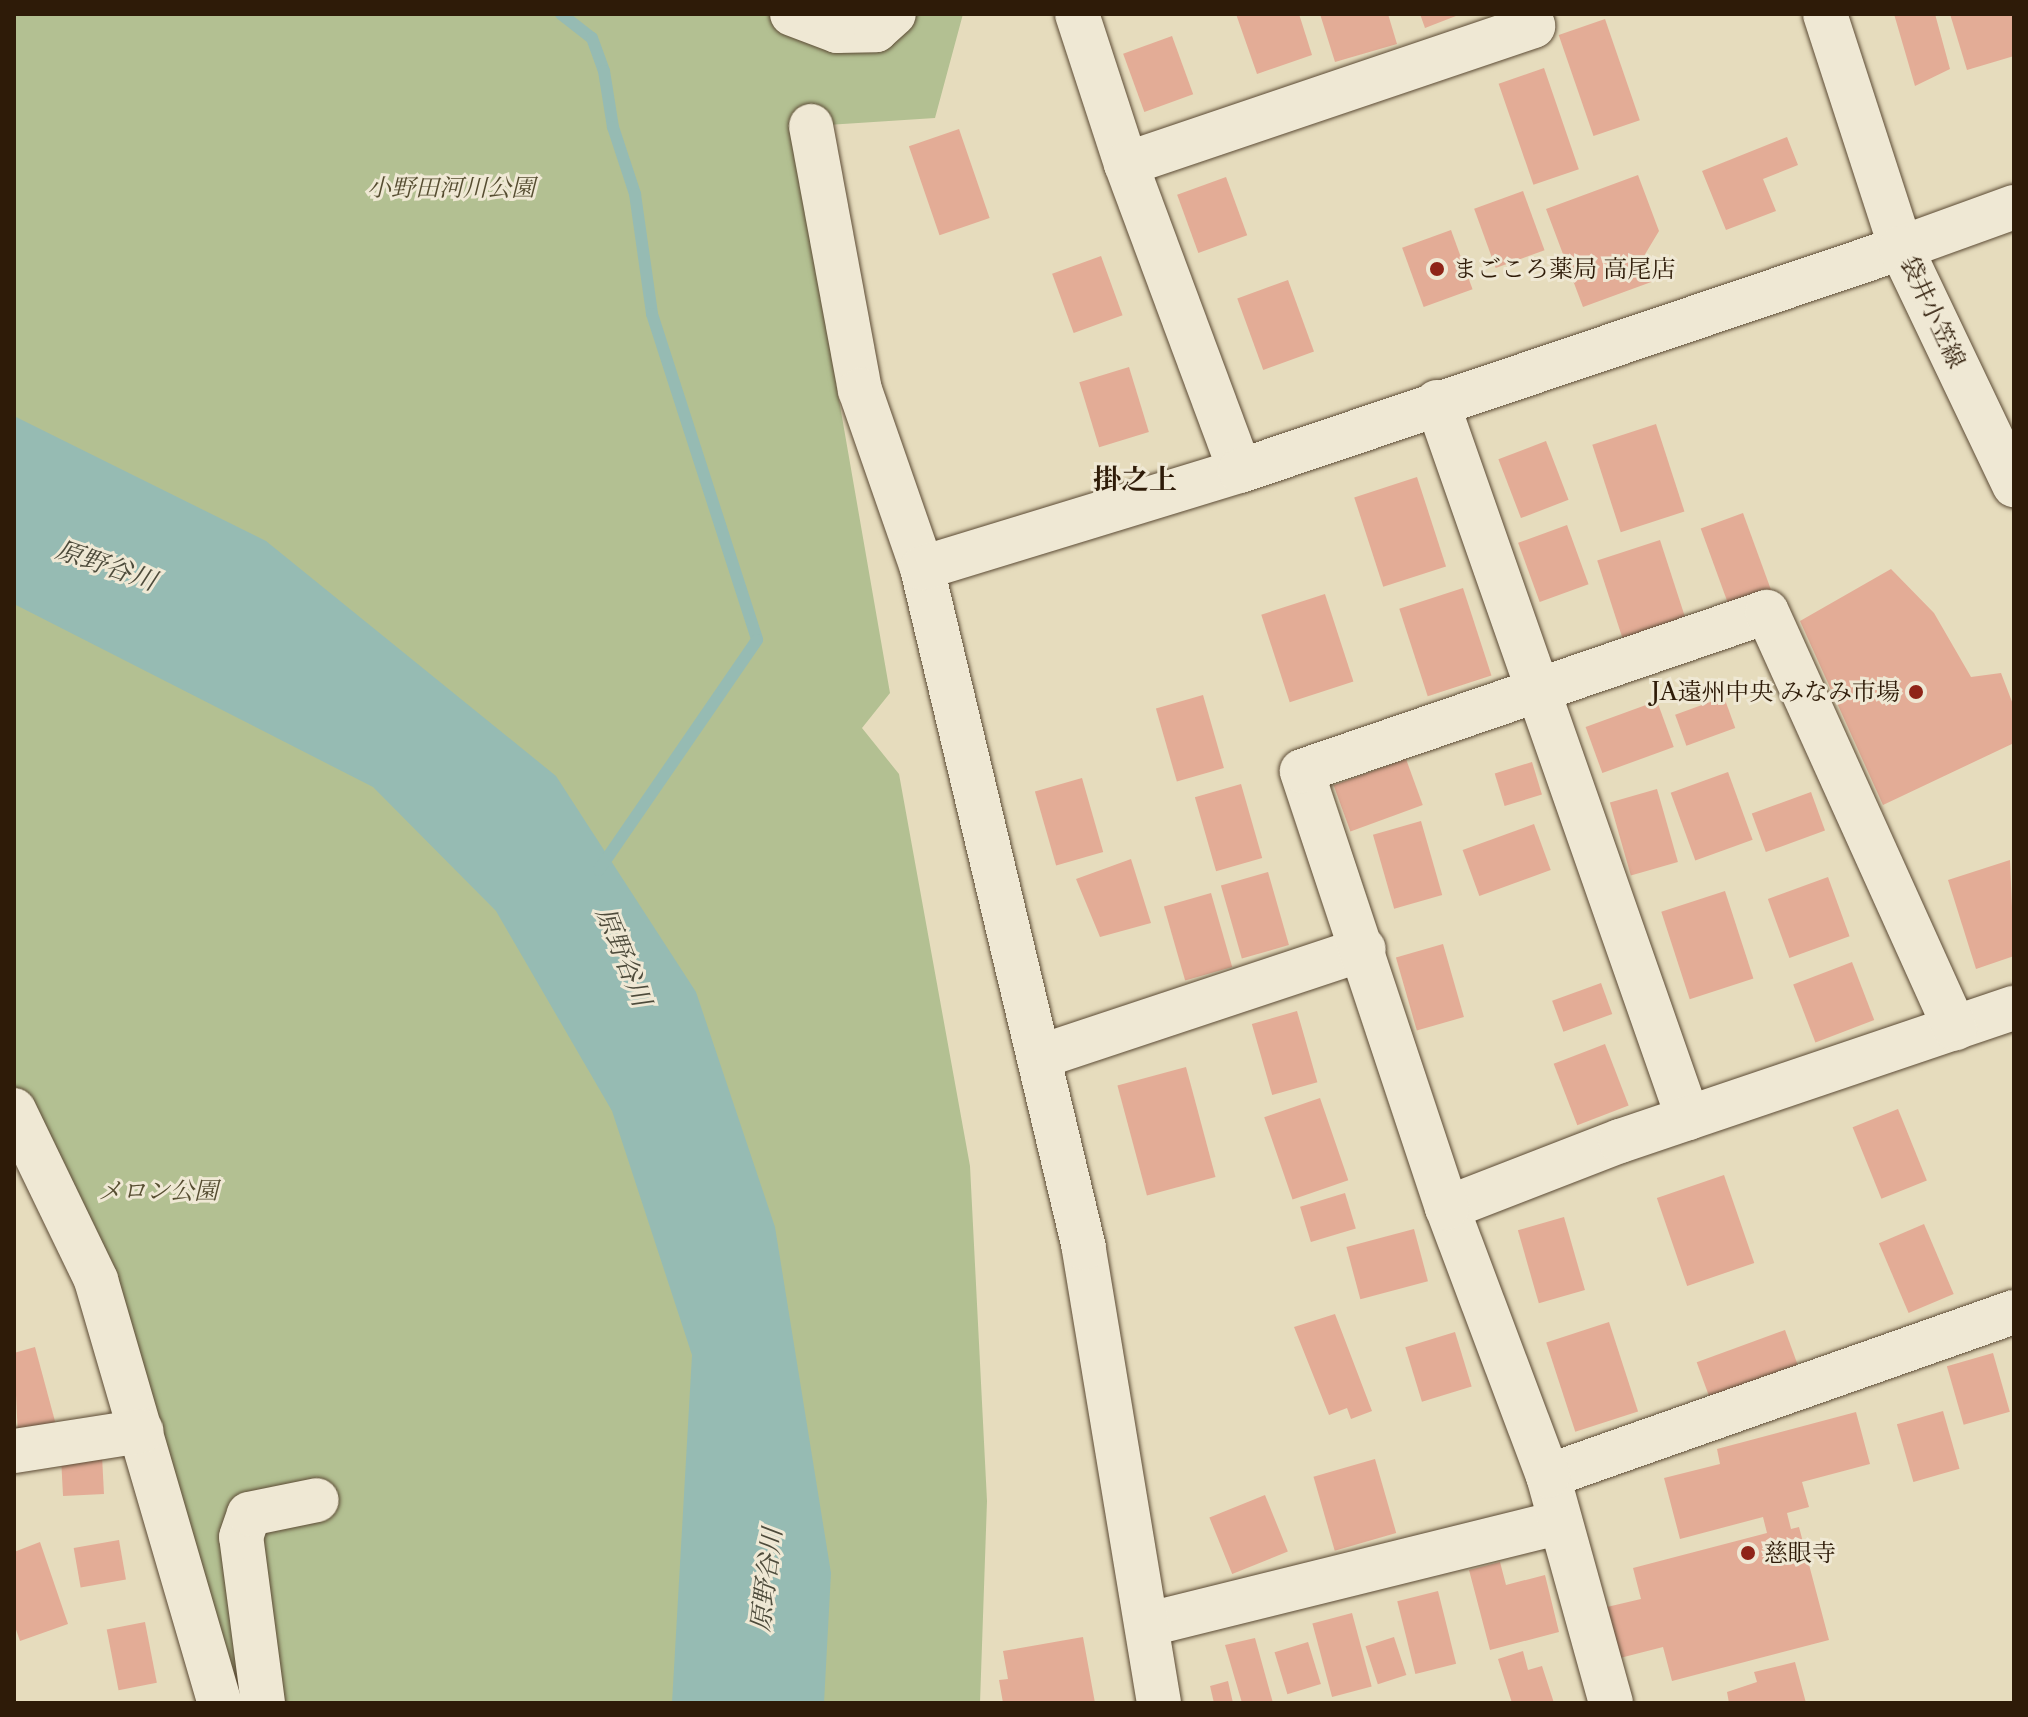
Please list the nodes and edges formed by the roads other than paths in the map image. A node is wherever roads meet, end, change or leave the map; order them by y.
1 (792, 14) edge
2 (894, 14) edge
3 (1077, 14) edge
4 (1530, 14) edge
5 (1825, 14) edge
6 (811, 126) dead end
7 (1126, 164) junction
8 (2014, 207) edge
9 (1901, 248) junction
10 (1437, 402) junction
11 (1240, 471) junction
12 (2014, 485) edge
13 (922, 568) junction
14 (1540, 690) junction
15 (1364, 949) junction
16 (2014, 1008) edge
17 (1955, 1028) junction
18 (1042, 1056) junction
19 (14, 1110) edge
20 (1688, 1118) junction
21 (1447, 1208) junction
22 (2014, 1312) edge
23 (141, 1431) junction
24 (14, 1451) edge
25 (1548, 1476) junction
26 (317, 1500) dead end
27 (1560, 1522) junction
28 (1149, 1624) junction
29 (220, 1703) edge
30 (263, 1703) edge
31 (1159, 1703) edge
32 (1611, 1703) edge

1 - 2 street
3 - 7 street
4 - 7 street
5 - 9 street
6 - 13 street
7 - 11 street
8 - 9 street, 袋井小笠線
9 - 10 street
9 - 12 street, 袋井小笠線
10 - 11 street
10 - 14 street
11 - 13 street
13 - 18 street
14 - 15 street
14 - 17 street
14 - 20 street
15 - 18 street
15 - 21 street
16 - 17 street
17 - 20 street
18 - 28 street
19 - 23 street
20 - 21 street
21 - 25 street
22 - 25 street
23 - 24 street
23 - 29 street
25 - 27 street
26 - 30 street
27 - 28 street
27 - 32 street
28 - 31 street

